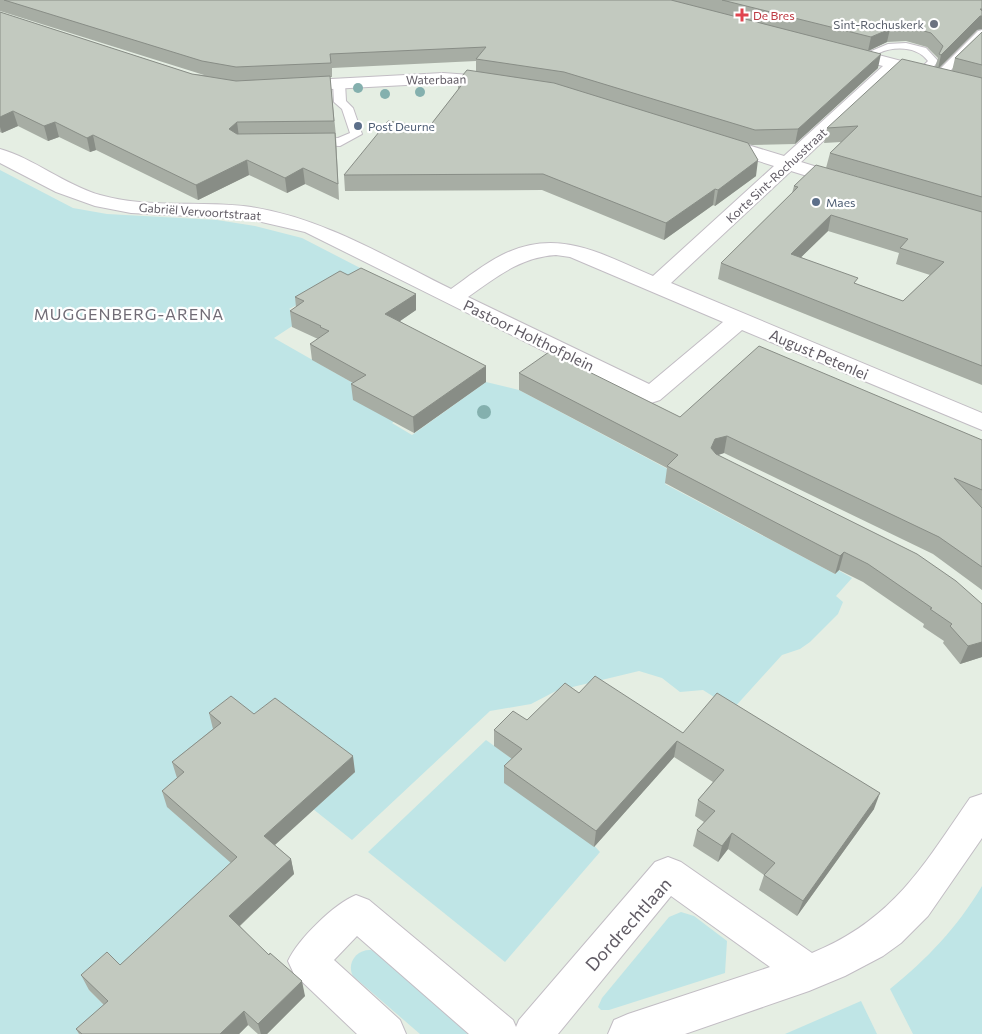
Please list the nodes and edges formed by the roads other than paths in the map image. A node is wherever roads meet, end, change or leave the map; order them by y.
1 (982, 33) edge
2 (828, 47) edge
3 (874, 59) junction
4 (895, 64) junction
5 (918, 70) junction
6 (939, 76) junction
7 (339, 83) junction
8 (515, 84) edge
9 (274, 87) edge
10 (982, 87) edge
11 (702, 137) edge
12 (303, 142) edge
13 (0, 155) edge
14 (788, 164) junction
15 (862, 186) edge
16 (656, 285) junction
17 (452, 298) junction
18 (738, 320) junction
19 (982, 422) edge
20 (982, 809) edge
21 (810, 973) junction
22 (386, 1034) edge
23 (499, 1034) edge
24 (532, 1034) edge
25 (628, 1034) edge

1 - 6 lane
2 - 3 street
3 - 4 street
3 - 5 lane
4 - 5 street
4 - 14 street, Korte Sint-Rochusstraat
5 - 6 street
6 - 10 street
7 - 8 street, Waterbaan
7 - 9 street, Waterbaan
7 - 12 lane
11 - 14 street
13 - 17 street, Gabriël Vervoortstraat
14 - 15 street
14 - 16 street, Korte Sint-Rochusstraat
16 - 17 street, Pastoor Holthofplein
16 - 18 street, August Petenlei
17 - 18 street, Pastoor Holthofplein
18 - 19 street, August Petenlei
20 - 21 street
21 - 24 street, Dordrechtlaan
21 - 25 street
22 - 23 street

